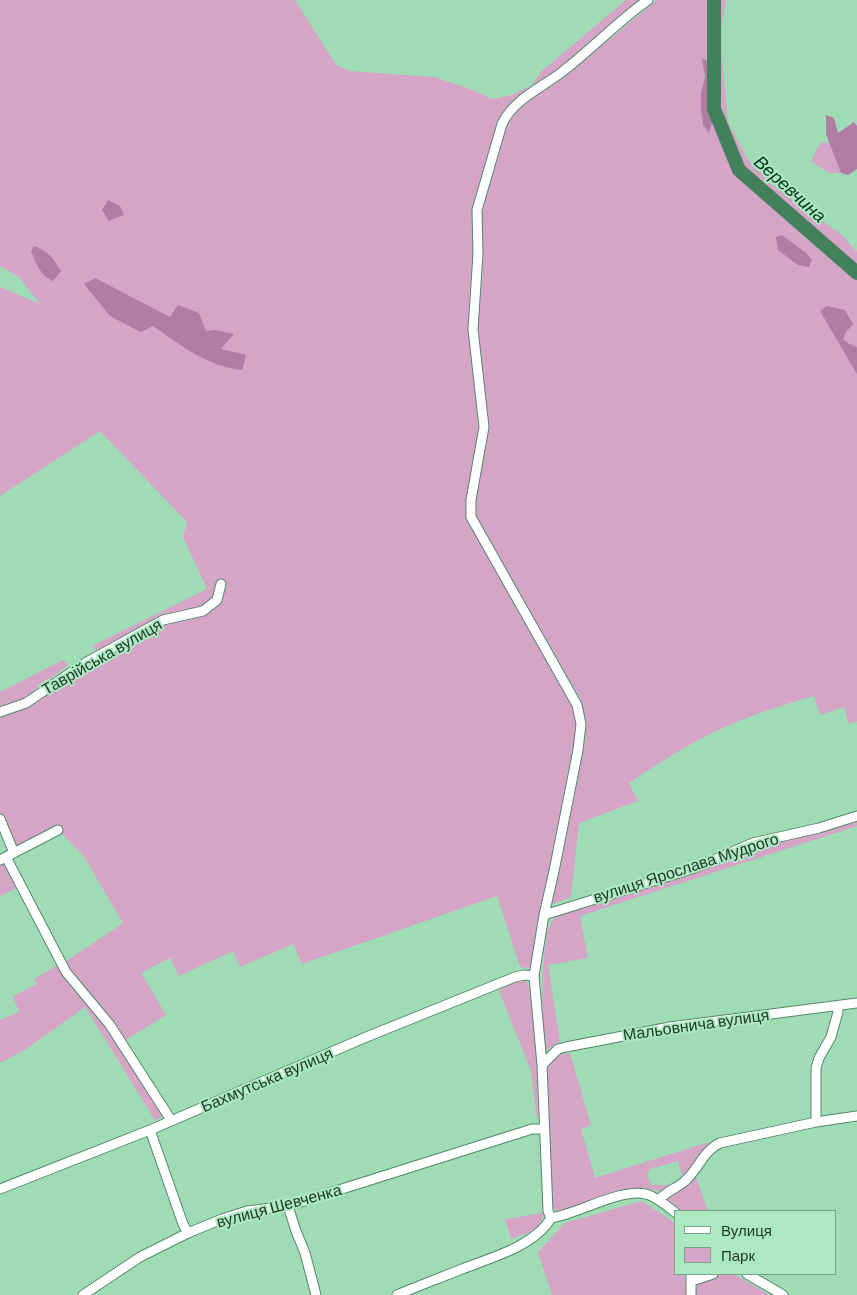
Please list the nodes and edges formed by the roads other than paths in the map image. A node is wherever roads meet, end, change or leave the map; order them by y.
1 (648, 0) edge
2 (221, 584) dead end
3 (0, 712) edge
4 (857, 816) edge
5 (0, 818) edge
6 (58, 830) dead end
7 (7, 857) edge
8 (544, 915) junction
9 (534, 976) junction
10 (857, 1003) edge
11 (836, 1006) junction
12 (542, 1066) junction
13 (857, 1116) edge
14 (171, 1120) junction
15 (816, 1122) junction
16 (544, 1129) junction
17 (150, 1130) junction
18 (0, 1189) edge
19 (659, 1200) junction
20 (288, 1206) junction
21 (674, 1211) edge
22 (551, 1218) junction
23 (188, 1233) junction
24 (706, 1275) edge
25 (750, 1275) edge
26 (692, 1277) edge
27 (83, 1295) edge
28 (316, 1295) edge
29 (397, 1295) edge
30 (691, 1295) edge
31 (783, 1295) edge

1 - 8 street
2 - 3 street, Таврійська вулиця
4 - 8 street, вулиця Ярослава Мудрого
5 - 7 street
6 - 7 street
7 - 14 street
8 - 9 street
9 - 12 street
9 - 14 street, Бахмутська вулиця
10 - 11 street, Мальовнича вулиця
11 - 12 street, Мальовнича вулиця
11 - 15 street
12 - 16 street
13 - 15 street
14 - 17 street, Бахмутська вулиця
15 - 19 street
16 - 20 street, вулиця Шевченка
16 - 22 street
17 - 18 street, Бахмутська вулиця
17 - 23 street
19 - 21 street
19 - 22 street
20 - 23 street, вулиця Шевченка
20 - 28 street
22 - 29 street
23 - 27 street, вулиця Шевченка
24 - 26 street
25 - 31 street
26 - 30 street

